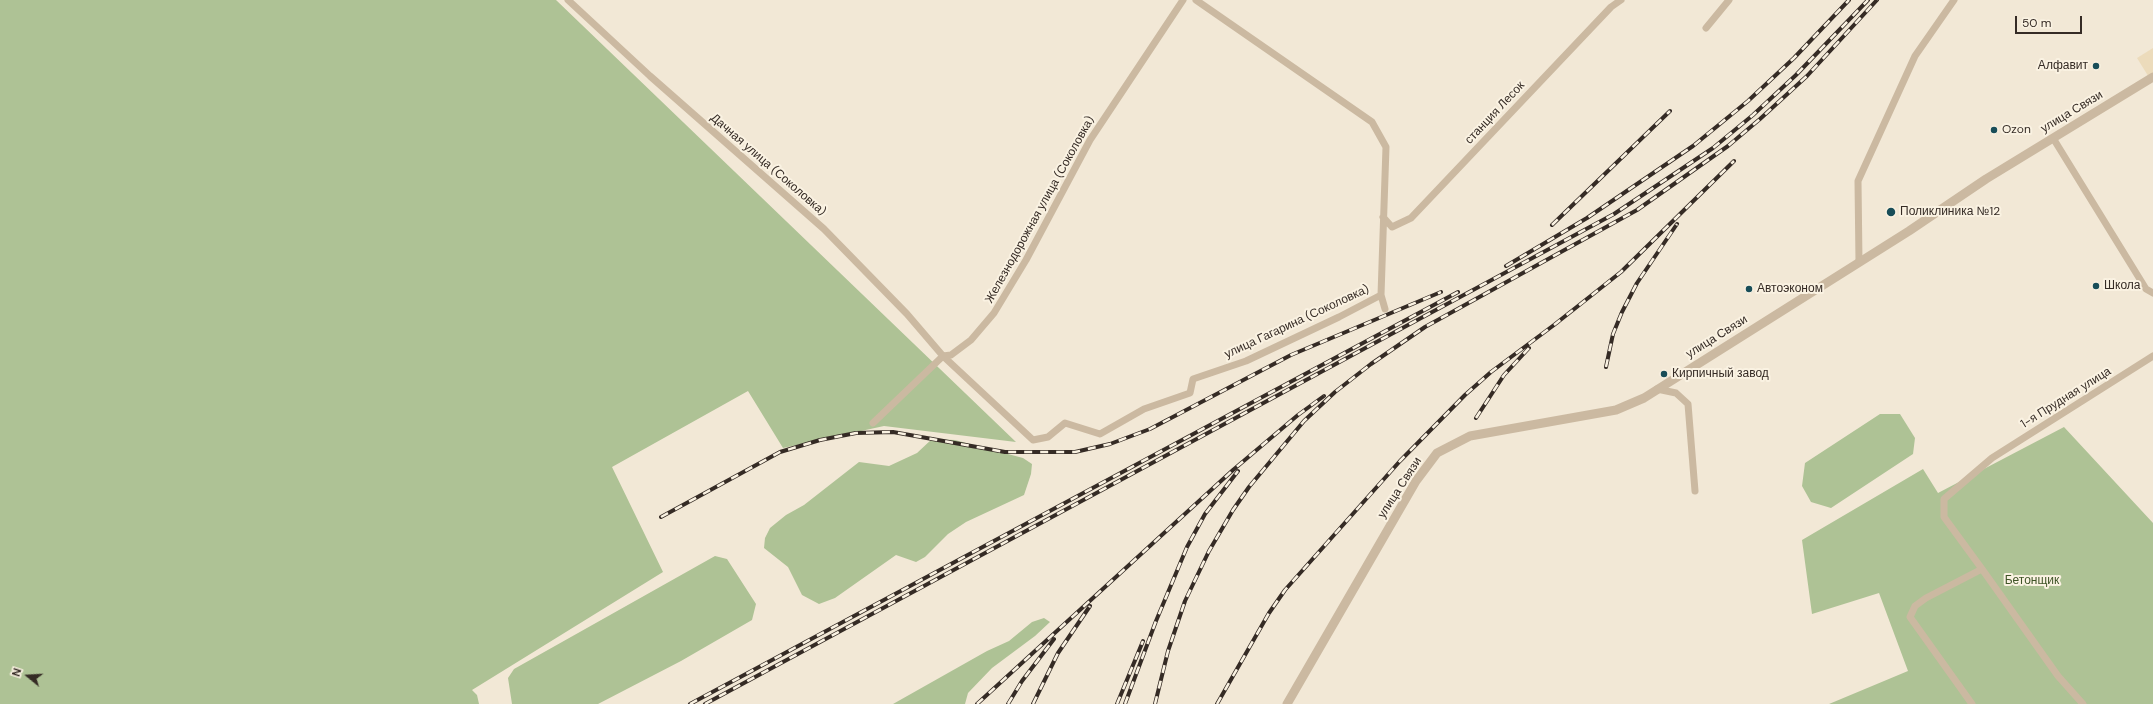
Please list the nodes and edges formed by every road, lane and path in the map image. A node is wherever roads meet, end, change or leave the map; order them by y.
1 (568, 0) edge
2 (1183, 0) edge
3 (1196, 0) edge
4 (1621, 0) edge
5 (1729, 0) edge
6 (1954, 0) edge
7 (1706, 28) dead end
8 (2153, 77) edge
9 (2053, 138) junction
10 (1383, 217) junction
11 (1859, 262) junction
12 (2153, 293) edge
13 (1381, 295) junction
14 (1385, 310) dead end
15 (943, 356) junction
16 (2153, 356) edge
17 (1657, 389) junction
18 (873, 423) dead end
19 (1694, 491) dead end
20 (1982, 569) junction
21 (1286, 704) edge
22 (1972, 704) edge
23 (2083, 704) edge

1 - 15 street, Дачная улица (Соколовка)
2 - 15 street, Железнодорожная улица (Соколовка)
3 - 10 street, улица Гагарина (Соколовка)
4 - 10 street, станция Лесок
5 - 7 street
6 - 11 street
8 - 9 street, улица Связи
9 - 11 street, улица Связи
9 - 12 street
10 - 13 street, улица Гагарина (Соколовка)
11 - 17 street, улица Связи
13 - 14 street
13 - 15 street, улица Гагарина (Соколовка)
15 - 18 street, Железнодорожная улица (Соколовка)
16 - 20 street, 1-я Прудная улица
17 - 19 street
17 - 21 street, улица Связи
20 - 22 street
20 - 23 street

